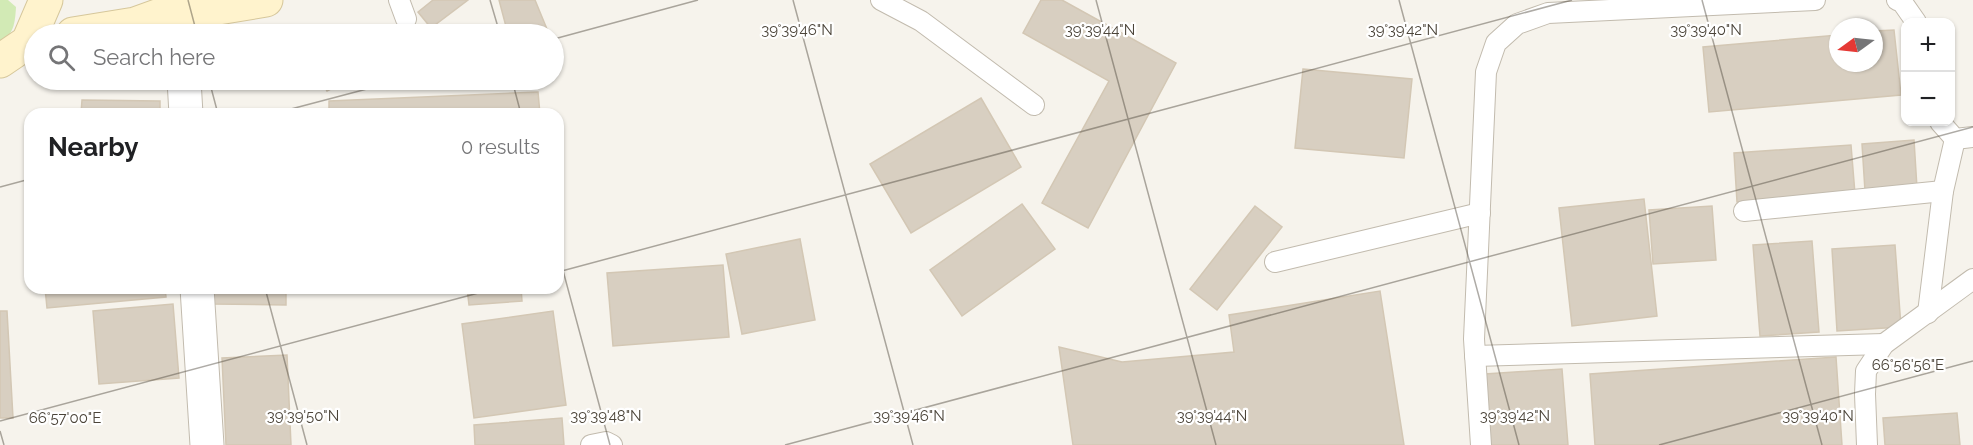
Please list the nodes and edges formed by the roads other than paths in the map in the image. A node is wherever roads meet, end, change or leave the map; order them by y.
1 (46, 0) edge
2 (266, 0) edge
3 (399, 0) edge
4 (881, 0) edge
5 (1815, 0) edge
6 (1897, 0) edge
7 (170, 14) edge
8 (1913, 18) edge
9 (406, 19) dead end
10 (37, 24) edge
11 (135, 24) edge
12 (24, 46) edge
13 (0, 62) edge
14 (185, 90) edge
15 (1034, 105) dead end
16 (186, 108) edge
17 (1946, 126) edge
18 (1964, 138) edge
19 (1943, 191) junction
20 (1744, 212) dead end
21 (1480, 213) junction
22 (1275, 262) dead end
23 (1973, 279) edge
24 (196, 294) edge
25 (1928, 314) junction
26 (1884, 344) junction
27 (1475, 356) junction
28 (207, 445) edge
29 (591, 445) edge
30 (612, 445) edge
31 (1481, 445) edge
32 (1867, 445) edge

1 - 10 main road
2 - 7 main road
3 - 9 lane
4 - 15 lane
5 - 21 lane
6 - 8 lane
7 - 11 main road
12 - 13 main road
14 - 16 street
17 - 18 lane
18 - 19 lane
19 - 20 lane
19 - 25 lane
21 - 22 lane
21 - 27 lane
23 - 25 lane
24 - 28 street
25 - 26 lane
26 - 27 lane
26 - 32 lane
27 - 31 lane
29 - 30 lane

